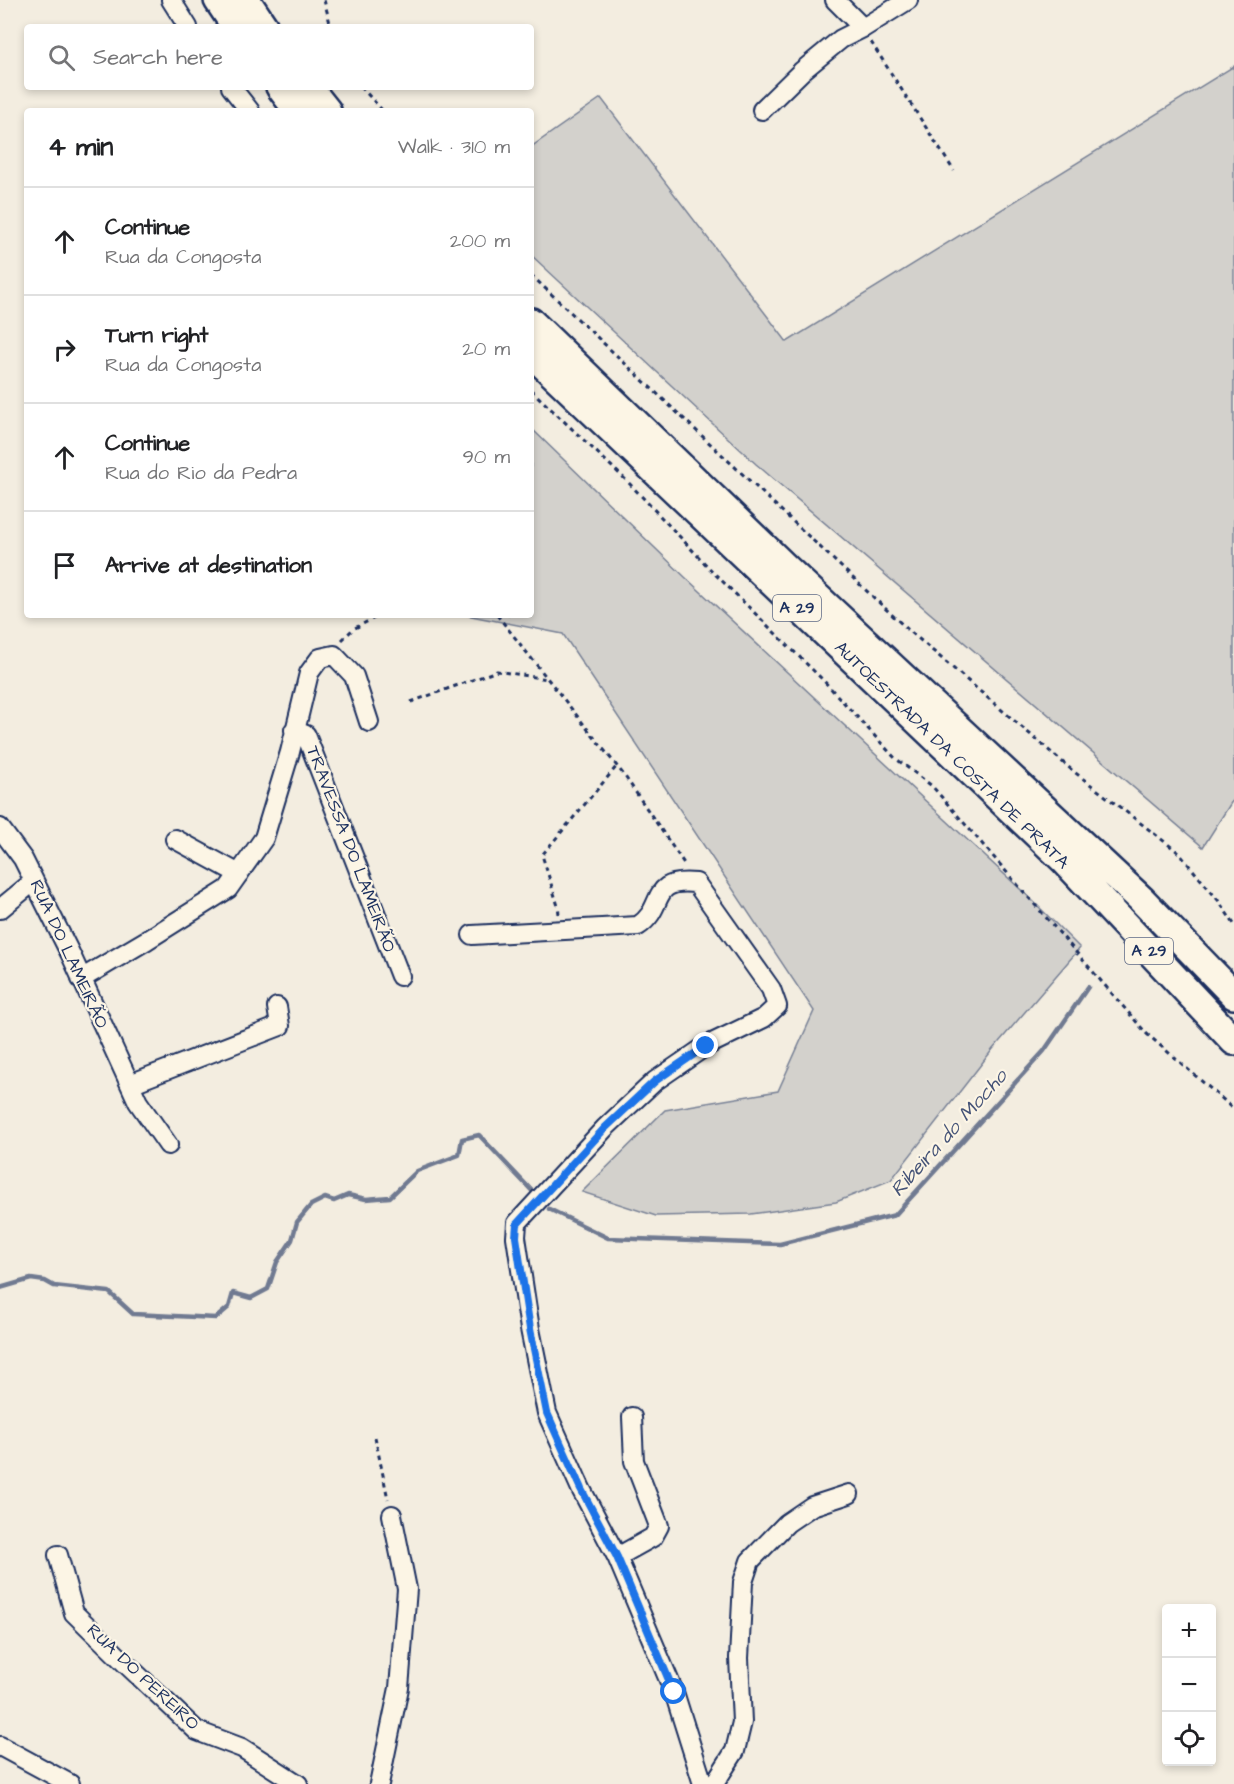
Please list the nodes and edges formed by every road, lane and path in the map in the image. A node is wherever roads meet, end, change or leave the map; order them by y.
1 (171, 0) edge
2 (218, 0) edge
3 (246, 0) edge
4 (324, 0) edge
5 (835, 0) edge
6 (908, 0) edge
7 (186, 24) edge
8 (234, 24) edge
9 (262, 24) edge
10 (331, 24) edge
11 (863, 28) junction
12 (233, 90) edge
13 (282, 90) edge
14 (310, 90) edge
15 (364, 90) edge
16 (248, 108) edge
17 (296, 108) edge
18 (325, 108) edge
19 (380, 108) edge
20 (762, 110) dead end
21 (954, 171) dead end
22 (534, 278) edge
23 (534, 325) edge
24 (534, 356) edge
25 (534, 393) edge
26 (374, 618) edge
27 (499, 618) edge
28 (334, 655) junction
29 (549, 679) junction
30 (411, 702) dead end
31 (369, 722) dead end
32 (294, 730) junction
33 (617, 766) junction
34 (0, 828) edge
35 (175, 839) dead end
36 (238, 874) junction
37 (34, 881) junction
38 (696, 883) junction
39 (0, 909) edge
40 (1234, 924) edge
41 (560, 930) junction
42 (472, 934) dead end
43 (400, 976) dead end
44 (81, 978) junction
45 (1234, 995) edge
46 (277, 1007) dead end
47 (1234, 1041) edge
48 (130, 1084) junction
49 (1234, 1109) edge
50 (168, 1144) dead end
51 (632, 1417) dead end
52 (375, 1437) dead end
53 (849, 1494) dead end
54 (392, 1515) joint
55 (58, 1555) dead end
56 (617, 1557) junction
57 (0, 1746) edge
58 (70, 1784) edge
59 (298, 1784) edge
60 (379, 1784) edge
61 (703, 1784) edge
62 (714, 1784) edge

1 - 7 street
2 - 8 highway
3 - 9 highway
4 - 10 path
5 - 11 street
6 - 11 street
11 - 20 street
11 - 21 path
12 - 16 street
13 - 17 highway
14 - 18 highway
15 - 19 path
22 - 40 path
23 - 45 highway, AUTOESTRADA DA COSTA DE PRATA / A 29
24 - 47 highway, AUTOESTRADA DA COSTA DE PRATA / A 29
25 - 49 path
26 - 28 path
27 - 29 path
28 - 31 street
28 - 32 street, TRAVESSA DO LAMEIRÃO
29 - 30 path
29 - 33 path
32 - 36 street, TRAVESSA DO LAMEIRÃO
32 - 43 street, TRAVESSA DO LAMEIRÃO
33 - 38 path
33 - 41 path
34 - 37 street, RUA DO LAMEIRÃO
35 - 36 street
36 - 44 street, TRAVESSA DO LAMEIRÃO
37 - 39 street
37 - 44 street, RUA DO LAMEIRÃO
38 - 41 street
38 - 56 street
41 - 42 street
44 - 48 street, RUA DO LAMEIRÃO
46 - 48 street
48 - 50 street, RUA DO LAMEIRÃO
51 - 56 street
52 - 54 path
53 - 62 street
54 - 60 street
55 - 59 street, RUA DO PEREIRO
56 - 61 street
57 - 58 street

